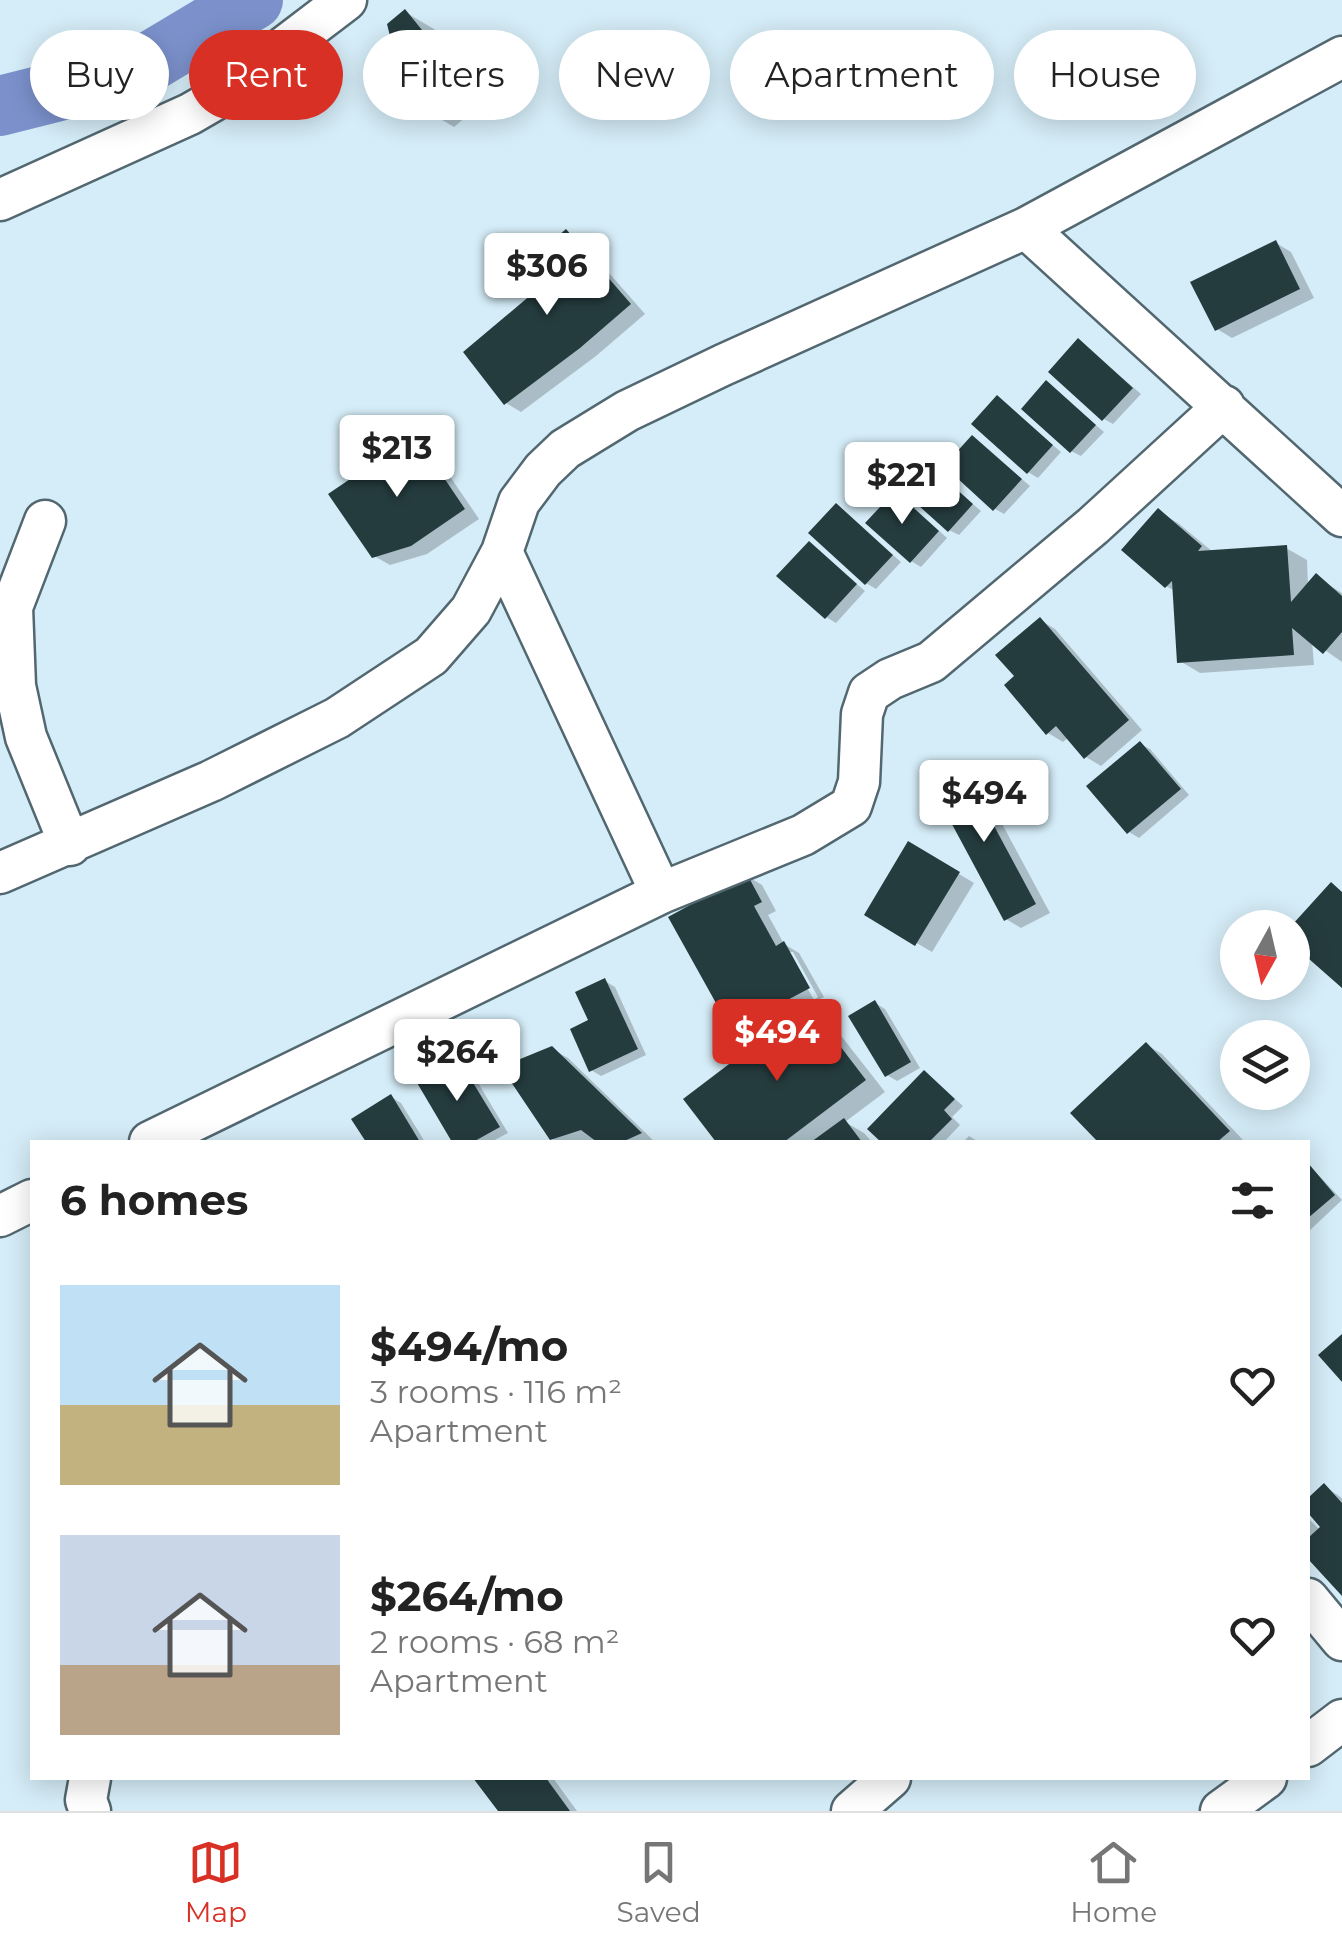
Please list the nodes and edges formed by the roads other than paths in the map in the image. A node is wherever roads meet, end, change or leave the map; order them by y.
1 (346, 0) edge
2 (1342, 57) edge
3 (0, 200) edge
4 (1026, 228) junction
5 (1224, 406) junction
6 (1342, 516) edge
7 (45, 521) dead end
8 (502, 552) junction
9 (70, 845) junction
10 (0, 874) edge
11 (661, 893) junction
12 (154, 1140) edge
13 (30, 1201) edge
14 (0, 1216) edge
15 (1310, 1602) edge
16 (1342, 1640) edge
17 (1342, 1720) edge
18 (1310, 1744) edge
19 (90, 1780) edge
20 (888, 1780) edge
21 (1263, 1780) edge
22 (90, 1811) edge
23 (852, 1811) edge
24 (1221, 1811) edge

1 - 3 street
2 - 4 street
4 - 5 street
4 - 8 street
5 - 6 street
5 - 11 street
7 - 9 street
8 - 9 street
8 - 11 street
9 - 10 street
11 - 12 street
13 - 14 street
15 - 16 street
17 - 18 street
19 - 22 street
20 - 23 street
21 - 24 street

